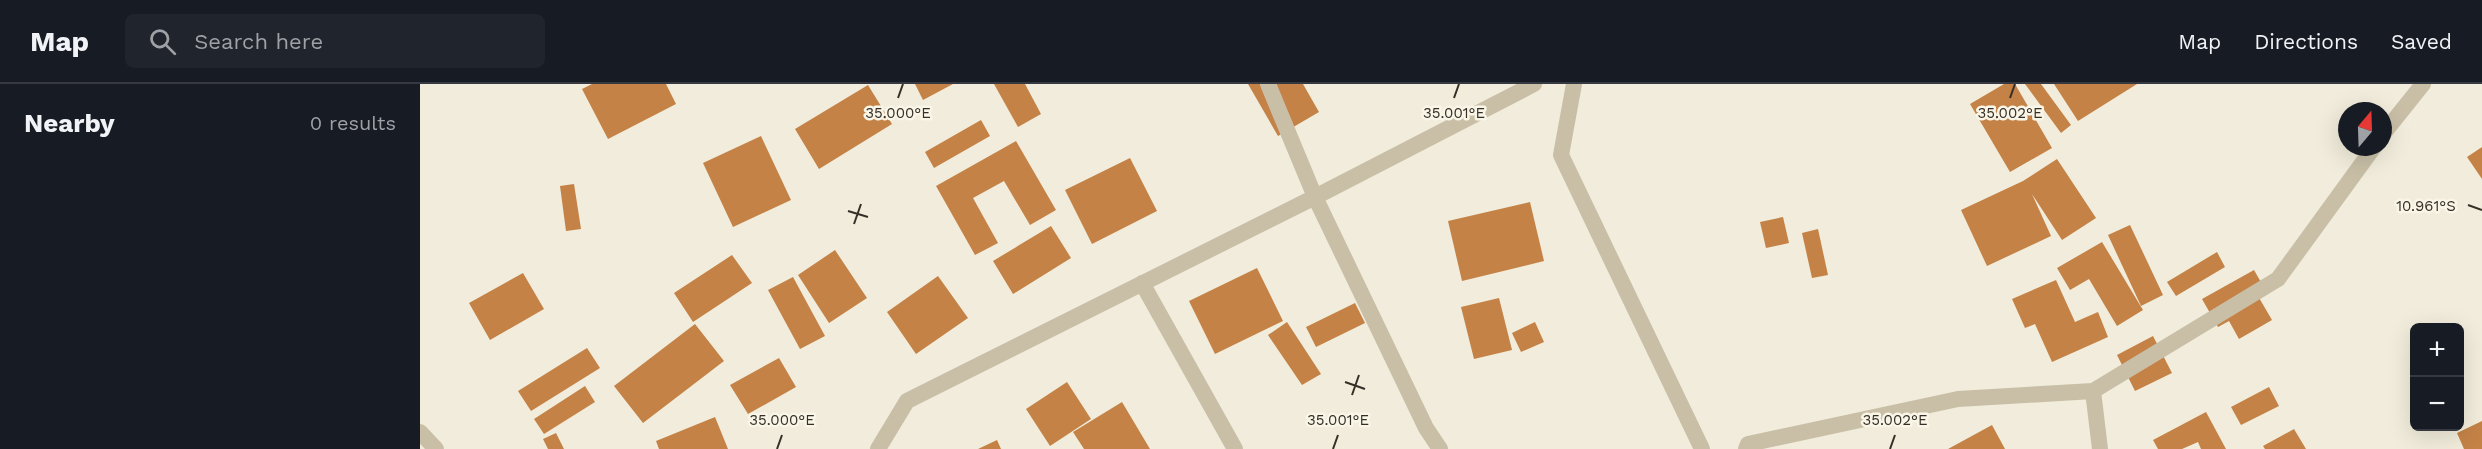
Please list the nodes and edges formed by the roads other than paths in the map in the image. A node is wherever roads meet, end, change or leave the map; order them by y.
1 (1268, 84) edge
2 (1534, 84) edge
3 (1574, 84) edge
4 (2423, 84) edge
5 (2392, 123) edge
6 (2367, 156) edge
7 (1315, 197) junction
8 (1142, 283) junction
9 (2093, 391) junction
10 (420, 432) edge
11 (436, 449) edge
12 (878, 449) edge
13 (1235, 449) edge
14 (1440, 449) edge
15 (1702, 449) edge
16 (1746, 449) edge
17 (2100, 449) edge

1 - 7 street
2 - 7 street
3 - 15 street
4 - 5 street
6 - 9 street
7 - 8 street
7 - 14 street
8 - 12 street
8 - 13 street
9 - 16 street
9 - 17 street
10 - 11 street

